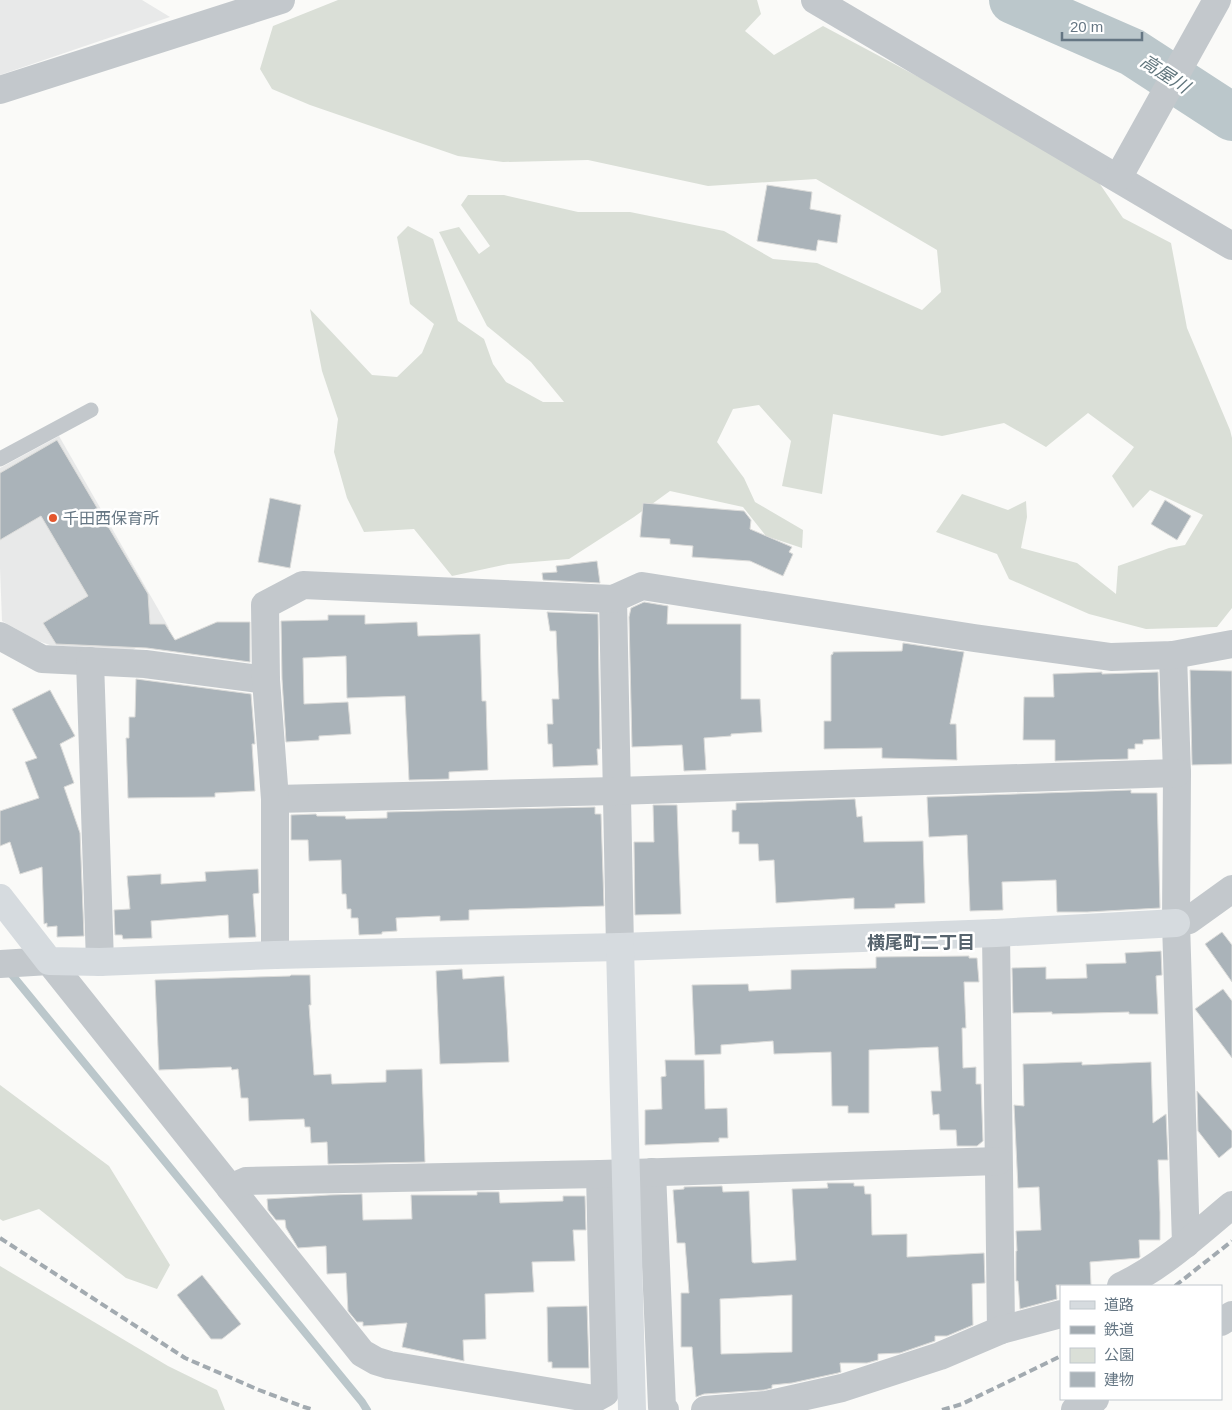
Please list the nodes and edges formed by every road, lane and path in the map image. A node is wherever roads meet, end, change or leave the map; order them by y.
1 (281, 0) edge
2 (814, 0) edge
3 (1217, 0) edge
4 (0, 90) edge
5 (1118, 178) junction
6 (1232, 246) edge
7 (91, 410) dead end
8 (0, 459) edge
9 (612, 600) junction
10 (0, 636) edge
11 (1232, 644) edge
12 (1173, 655) junction
13 (90, 661) junction
14 (266, 680) junction
15 (1177, 773) junction
16 (616, 791) junction
17 (276, 799) junction
18 (1232, 889) edge
19 (0, 898) edge
20 (1176, 923) junction
21 (996, 933) junction
22 (620, 947) junction
23 (275, 954) junction
24 (39, 962) junction
25 (100, 962) junction
26 (0, 964) edge
27 (998, 1161) junction
28 (652, 1172) junction
29 (613, 1173) junction
30 (230, 1188) junction
31 (1232, 1205) edge
32 (1186, 1244) junction
33 (1123, 1285) edge
34 (1060, 1314) edge
35 (1001, 1330) junction
36 (1093, 1400) edge
37 (632, 1410) edge
38 (665, 1410) edge
39 (705, 1410) edge
40 (1075, 1410) edge

1 - 4 street
2 - 5 street
3 - 5 street
5 - 6 street
7 - 8 lane
9 - 12 street
9 - 14 street
9 - 16 street
10 - 13 street
11 - 12 street
12 - 15 street
13 - 14 street
13 - 25 street
14 - 17 street
15 - 16 street
15 - 20 street
16 - 17 street
16 - 22 street
17 - 23 street
18 - 20 street
19 - 24 street
20 - 21 street
20 - 32 street
21 - 22 street
21 - 27 street
22 - 23 street
22 - 29 street
23 - 25 street
24 - 25 street
24 - 26 street
24 - 30 street
27 - 28 street
27 - 35 street
28 - 29 street
28 - 38 street
29 - 30 street
29 - 30 street
29 - 37 street
31 - 32 street
32 - 33 street
34 - 35 street
35 - 39 street
36 - 40 street

